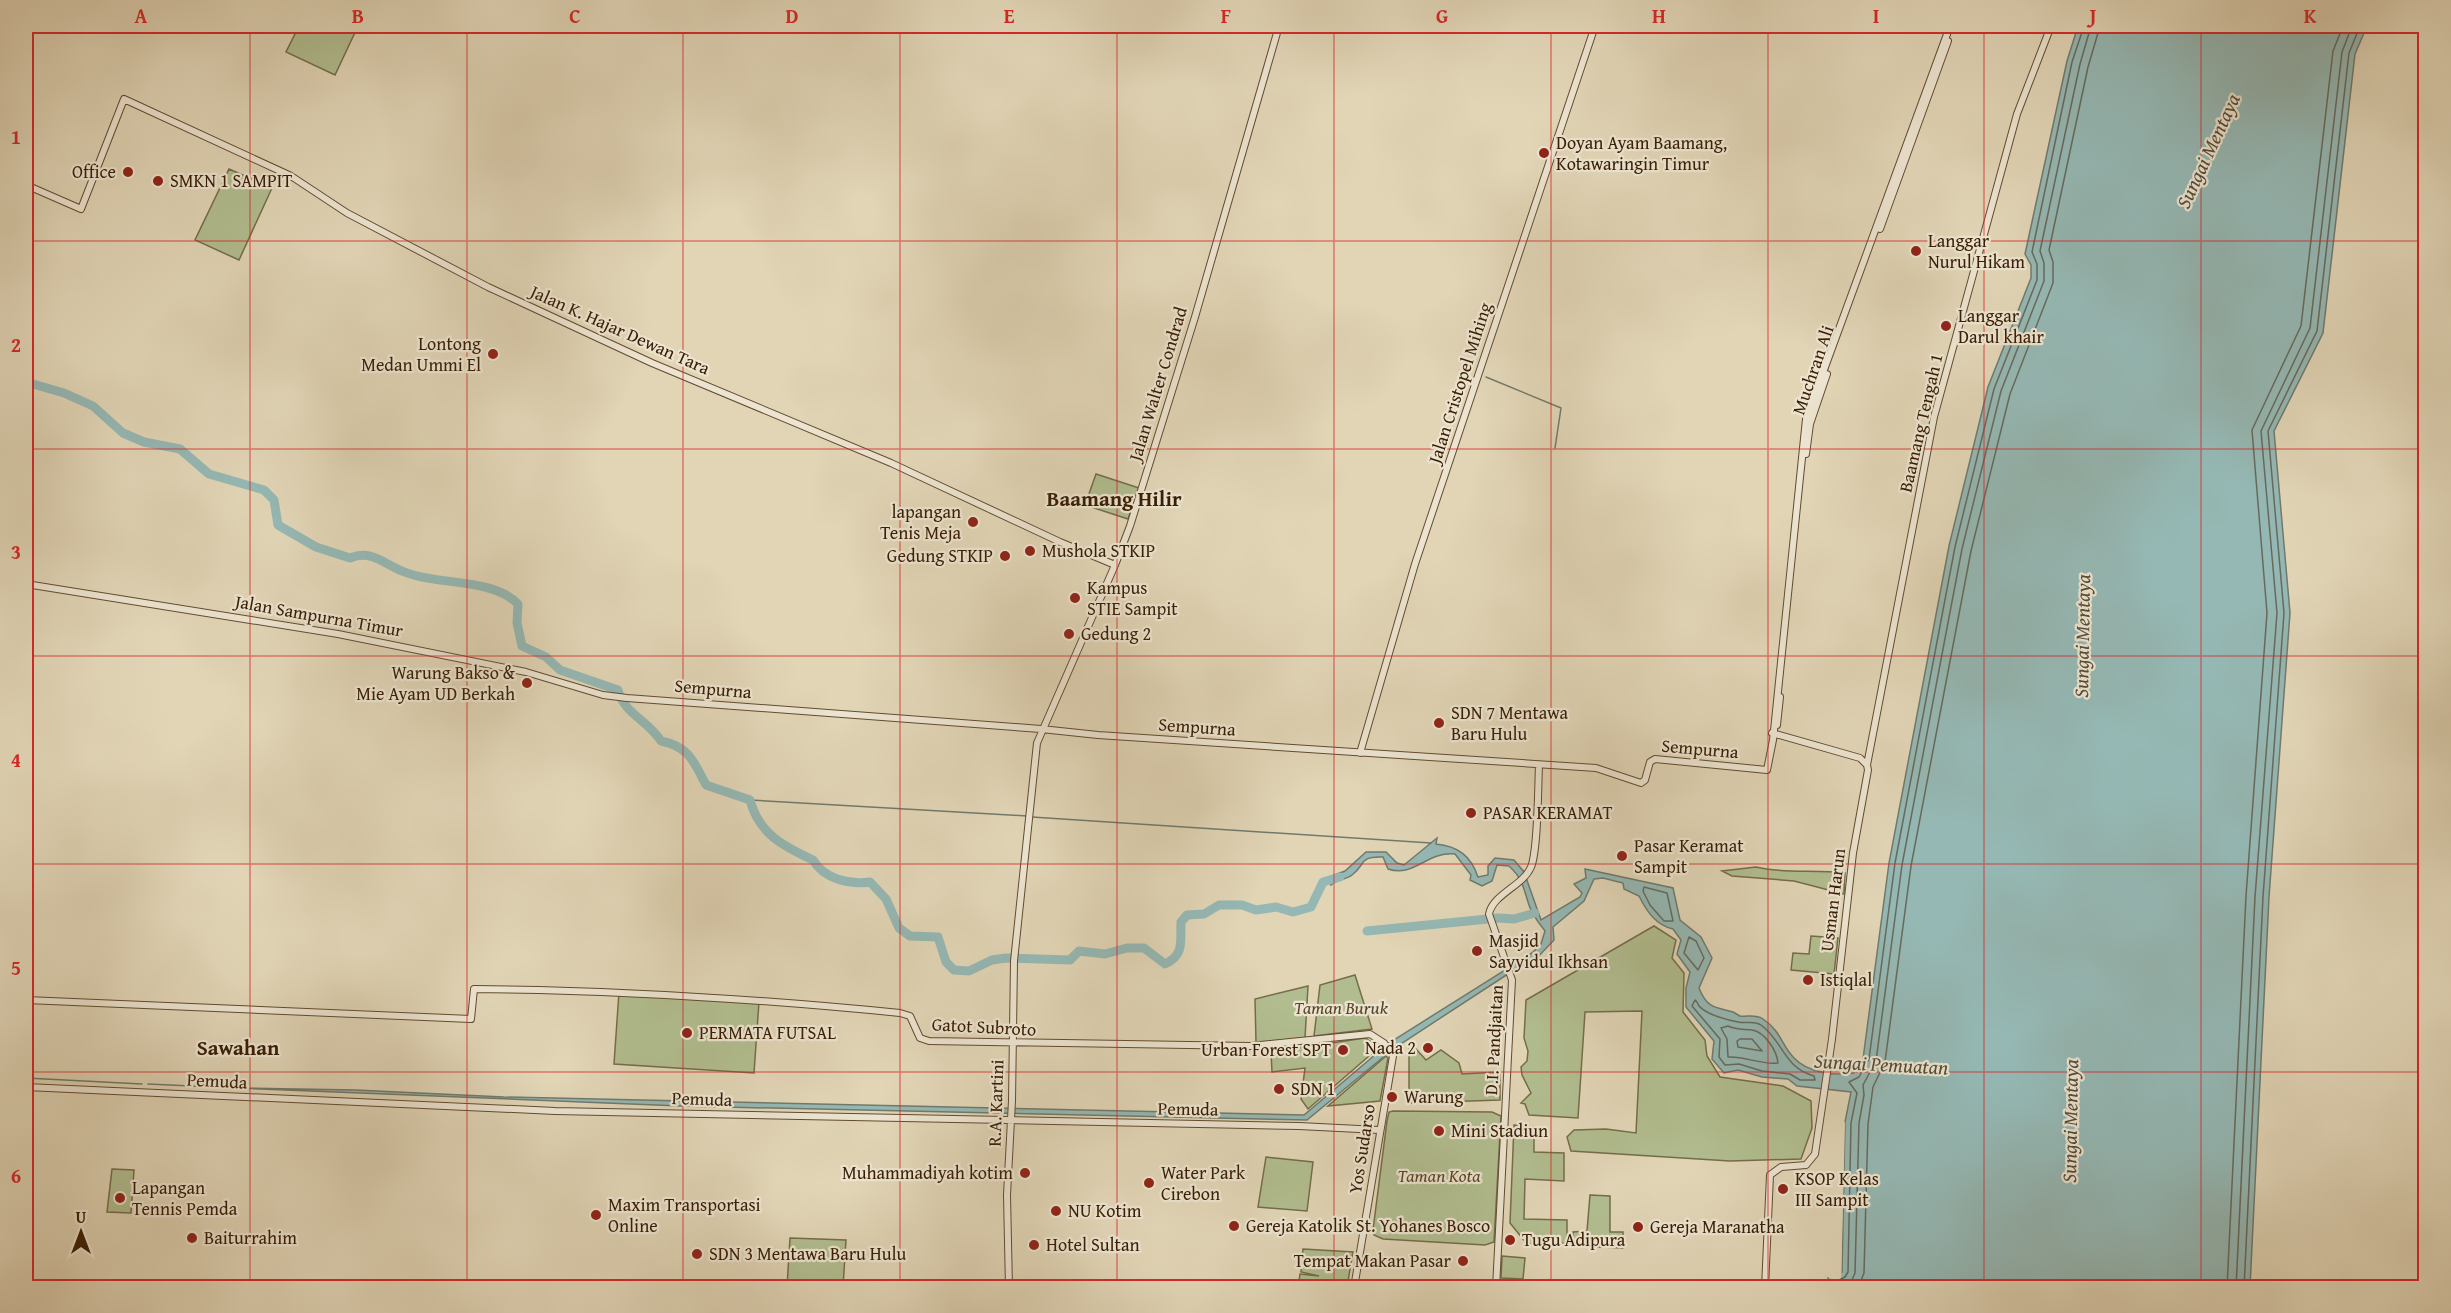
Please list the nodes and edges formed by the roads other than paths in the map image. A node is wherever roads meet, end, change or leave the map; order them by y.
1 (1279, 26) edge
2 (1595, 26) edge
3 (1952, 26) edge
4 (2051, 26) edge
5 (26, 185) edge
6 (1116, 565) junction
7 (26, 584) edge
8 (603, 695) joint
9 (1041, 729) junction
10 (1774, 736) junction
11 (1360, 753) junction
12 (1539, 765) junction
13 (1867, 765) junction
14 (1770, 767) joint
15 (1029, 817) joint
16 (26, 1000) edge
17 (1013, 1044) junction
18 (1391, 1052) joint
19 (26, 1087) edge
20 (1011, 1119) junction
21 (1379, 1130) junction
22 (1009, 1287) edge
23 (1354, 1287) edge
24 (1496, 1287) edge
25 (1765, 1287) edge

1 - 6 street, Jalan Walter Condrad
2 - 11 street, Jalan Cristopel Mihing
3 - 10 street, Muchran Ali
4 - 13 street, Baamang Tengah 1
5 - 6 street, Jalan K. Hajar Dewan Tara
6 - 9 street, Jalan Walter Condrad
7 - 8 street, Jalan Sampurna Timur
8 - 9 street, Sempurna
9 - 11 street, Sempurna
9 - 15 street, Jalan Walter Condrad
10 - 13 street
10 - 14 street, Muchran Ali
11 - 12 street, Sempurna
12 - 14 street, Sempurna
12 - 24 street, D.I. Pandjaitan
13 - 25 street, Usman Harun
15 - 17 street, R.A. Kartini
16 - 17 street, Gatot Subroto
17 - 18 street, Gatot Subroto
17 - 20 street, R.A. Kartini
18 - 21 street, Yos Sudarso
19 - 20 street, Pemuda
20 - 21 street, Pemuda
20 - 22 street, R.A. Kartini
21 - 23 street, Yos Sudarso

